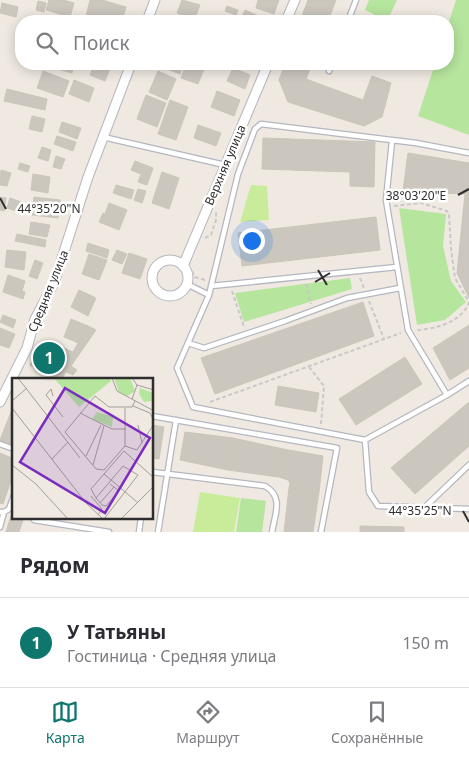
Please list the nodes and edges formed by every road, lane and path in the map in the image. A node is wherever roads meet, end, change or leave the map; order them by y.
1 (155, 0) edge
2 (295, 0) edge
3 (356, 0) edge
4 (149, 15) edge
5 (289, 15) edge
6 (350, 15) edge
7 (129, 70) edge
8 (265, 70) edge
9 (103, 137) junction
10 (392, 140) junction
11 (469, 153) edge
12 (225, 165) junction
13 (386, 206) junction
14 (183, 266) junction
15 (397, 267) junction
16 (358, 271) junction
17 (304, 277) junction
18 (187, 284) junction
19 (230, 284) junction
20 (211, 286) junction
21 (400, 288) junction
22 (367, 294) junction
23 (209, 295) junction
24 (313, 310) junction
25 (408, 330) junction
26 (246, 334) junction
27 (384, 339) junction
28 (188, 343) junction
29 (309, 367) junction
30 (469, 381) edge
31 (447, 395) junction
32 (0, 402) edge
33 (210, 402) dead end
34 (154, 416) edge
35 (176, 420) junction
36 (321, 431) junction
37 (365, 440) junction
38 (0, 444) edge
39 (12, 448) edge
40 (469, 465) edge
41 (154, 472) edge
42 (167, 474) junction
43 (12, 500) edge
44 (425, 507) junction
45 (469, 509) edge
46 (2, 512) edge
47 (34, 520) edge
48 (0, 527) edge
49 (109, 532) edge
50 (158, 532) edge
51 (272, 532) edge
52 (321, 532) edge

1 - 4 street
2 - 5 street
3 - 6 lane
7 - 9 street, Средняя улица
8 - 12 street, Верхняя улица
9 - 12 lane
9 - 32 street, Средняя улица
10 - 11 lane
10 - 13 lane
10 - 20 lane
12 - 14 street, Верхняя улица
13 - 15 lane
13 - 25 path
14 - 18 street
14 - 18 street
15 - 16 lane
15 - 21 lane
16 - 17 lane
16 - 22 path
17 - 19 lane
17 - 24 path
18 - 23 lane
19 - 20 lane
19 - 26 path
20 - 23 lane
21 - 22 lane
21 - 25 lane
22 - 24 lane
22 - 27 path
23 - 28 lane
24 - 26 lane
25 - 27 path
25 - 31 lane
26 - 28 lane
27 - 29 path
28 - 36 lane
29 - 33 path
29 - 36 path
30 - 31 lane
31 - 37 lane
34 - 35 lane
35 - 42 lane
35 - 52 lane
36 - 37 lane
37 - 44 lane
38 - 39 lane
40 - 44 lane
41 - 42 lane
42 - 50 lane
42 - 51 lane
43 - 46 lane
44 - 45 lane
46 - 48 lane
47 - 49 lane

